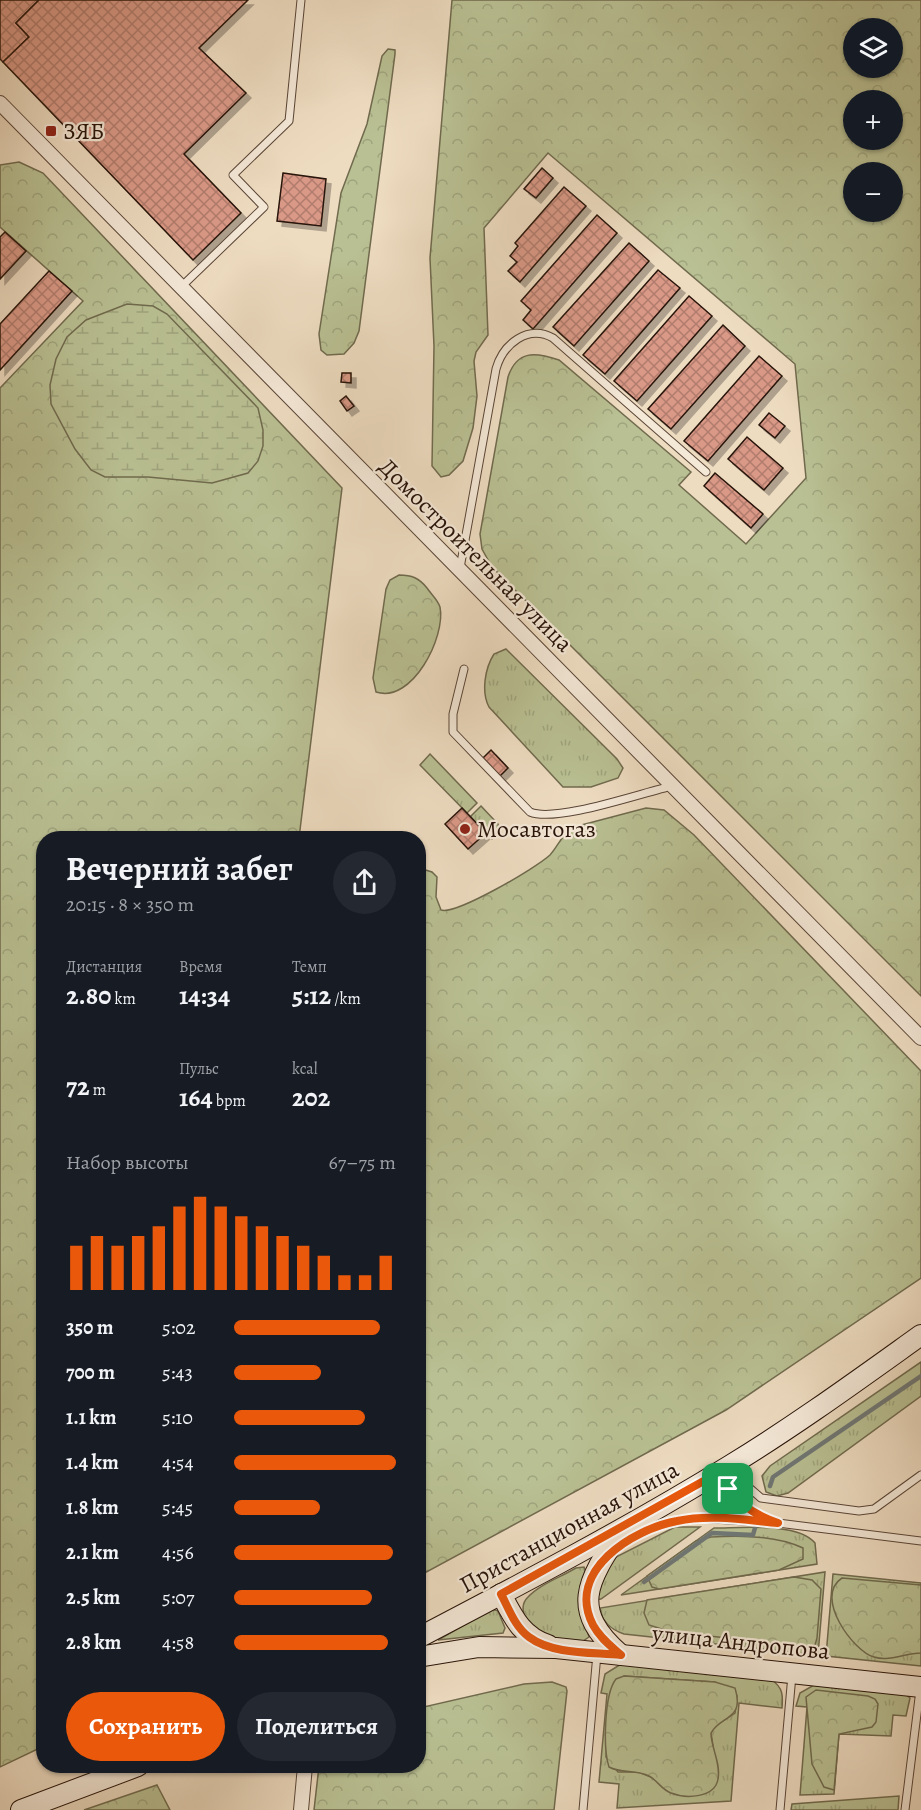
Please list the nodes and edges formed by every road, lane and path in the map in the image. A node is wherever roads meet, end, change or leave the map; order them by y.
1 (301, 0) edge
2 (0, 103) edge
3 (181, 287) junction
4 (706, 472) dead end
5 (459, 570) junction
6 (464, 669) dead end
7 (672, 786) junction
8 (921, 1038) edge
9 (921, 1335) edge
10 (725, 1469) junction
11 (921, 1474) edge
12 (778, 1523) junction
13 (622, 1528) junction
14 (921, 1541) edge
15 (597, 1566) junction
16 (501, 1594) junction
17 (426, 1634) edge
18 (556, 1648) junction
19 (597, 1653) junction
20 (621, 1655) junction
21 (426, 1656) edge
22 (792, 1672) junction
23 (921, 1687) edge
24 (119, 1773) edge
25 (304, 1773) edge
26 (21, 1810) edge
27 (301, 1810) edge
28 (583, 1810) edge
29 (780, 1810) edge
30 (905, 1810) edge

1 - 3 lane
2 - 3 street, Домостроительная улица
3 - 5 street, Домостроительная улица
4 - 5 lane
5 - 7 street, Домостроительная улица
6 - 7 lane
7 - 8 street, Домостроительная улица
9 - 10 main road, Пристанционная улица
10 - 11 lane
10 - 12 lane
10 - 13 main road, Пристанционная улица
12 - 14 lane
12 - 15 lane
13 - 15 main road
13 - 16 main road, Пристанционная улица
15 - 20 main road
16 - 17 main road, Пристанционная улица
16 - 18 main road, улица Андропова
18 - 19 main road, улица Андропова
18 - 21 main road, улица Андропова
19 - 20 main road, улица Андропова
19 - 28 lane
20 - 22 main road, улица Андропова
22 - 23 main road, улица Андропова
22 - 29 lane
23 - 30 lane
24 - 26 main road
25 - 27 street

